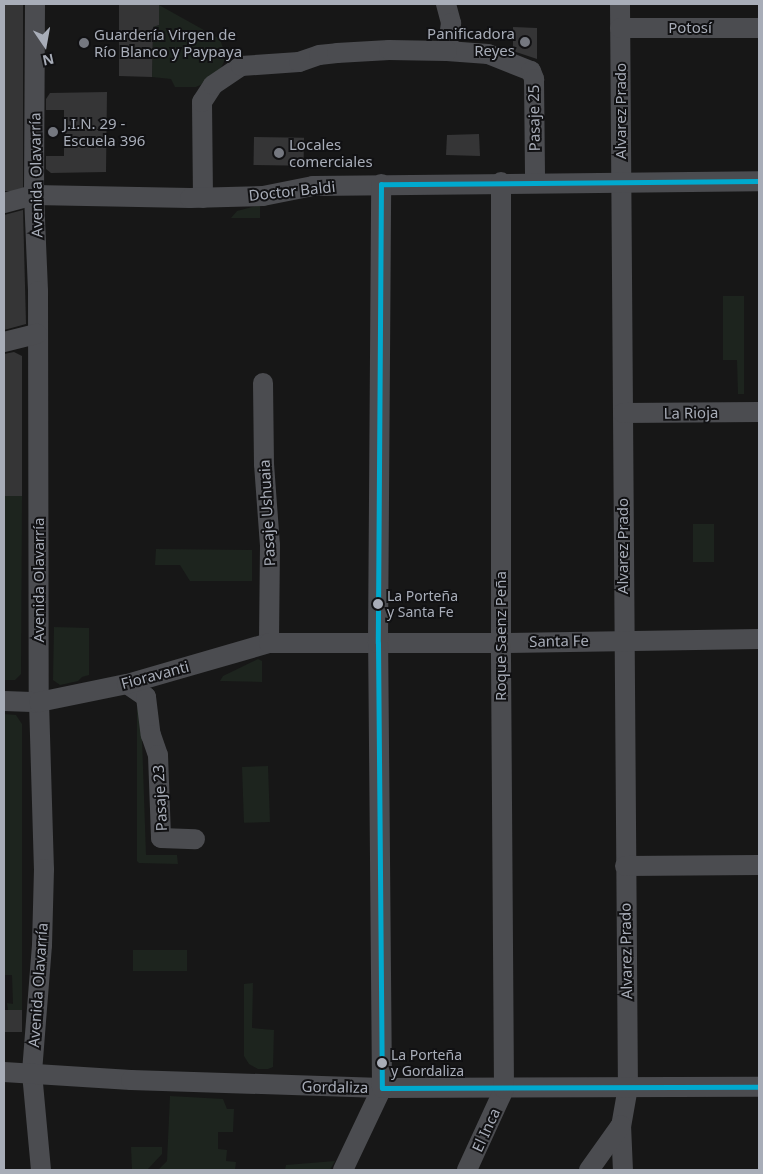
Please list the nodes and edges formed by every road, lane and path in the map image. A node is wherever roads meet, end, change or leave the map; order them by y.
1 (34, 4) edge
2 (446, 4) edge
3 (620, 4) edge
4 (620, 28) junction
5 (759, 28) edge
6 (447, 51) junction
7 (621, 181) junction
8 (759, 181) edge
9 (501, 182) junction
10 (535, 182) junction
11 (381, 184) junction
12 (34, 195) junction
13 (202, 198) junction
14 (4, 203) edge
15 (37, 334) junction
16 (4, 342) edge
17 (263, 383) dead end
18 (759, 412) edge
19 (623, 413) junction
20 (759, 639) edge
21 (623, 640) junction
22 (269, 642) junction
23 (378, 643) junction
24 (501, 643) junction
25 (127, 684) junction
26 (4, 701) edge
27 (39, 702) junction
28 (195, 840) dead end
29 (759, 865) edge
30 (626, 866) junction
31 (4, 1072) edge
32 (32, 1073) junction
33 (628, 1087) junction
34 (759, 1087) edge
35 (382, 1088) junction
36 (504, 1089) junction
37 (621, 1125) junction
38 (40, 1165) edge
39 (343, 1170) edge
40 (467, 1170) edge
41 (589, 1170) edge
42 (623, 1170) edge

1 - 12 street, Avenida Olavarría
2 - 6 street
3 - 4 street, Alvarez Prado
4 - 5 street, Potosí
4 - 7 street, Alvarez Prado
6 - 10 street, Pasaje 25
6 - 13 street
7 - 8 street, Doctor Baldi
7 - 10 street, Doctor Baldi
7 - 19 street, Alvarez Prado
9 - 10 street, Doctor Baldi
9 - 11 street, Doctor Baldi
9 - 24 street, Roque Saenz Peña
11 - 13 street, Doctor Baldi
11 - 23 street
12 - 13 street, Doctor Baldi
12 - 14 street, Doctor Baldi
12 - 15 street, Avenida Olavarría
15 - 16 street
15 - 27 street, Avenida Olavarría
17 - 22 street, Pasaje Ushuaia
18 - 19 street, La Rioja
19 - 21 street, Alvarez Prado
20 - 21 street, Santa Fe
21 - 24 street, Santa Fe
21 - 30 street, Alvarez Prado
22 - 23 street, Santa Fe
22 - 25 street, Fioravanti
23 - 24 street, Santa Fe
23 - 35 street
24 - 36 street, Roque Saenz Peña
25 - 27 street, Fioravanti
25 - 28 street, Pasaje 23
26 - 27 street, Fioravanti
27 - 32 street, Avenida Olavarría
29 - 30 street
30 - 33 street, Alvarez Prado
31 - 32 street, Gordaliza
32 - 35 street, Gordaliza
32 - 38 street, Avenida Olavarría
33 - 34 street, Gordaliza
33 - 36 street, Gordaliza
33 - 37 street, Alvarez Prado
35 - 36 street, Gordaliza
35 - 39 street
36 - 40 street, El Inca
37 - 41 street
37 - 42 street

